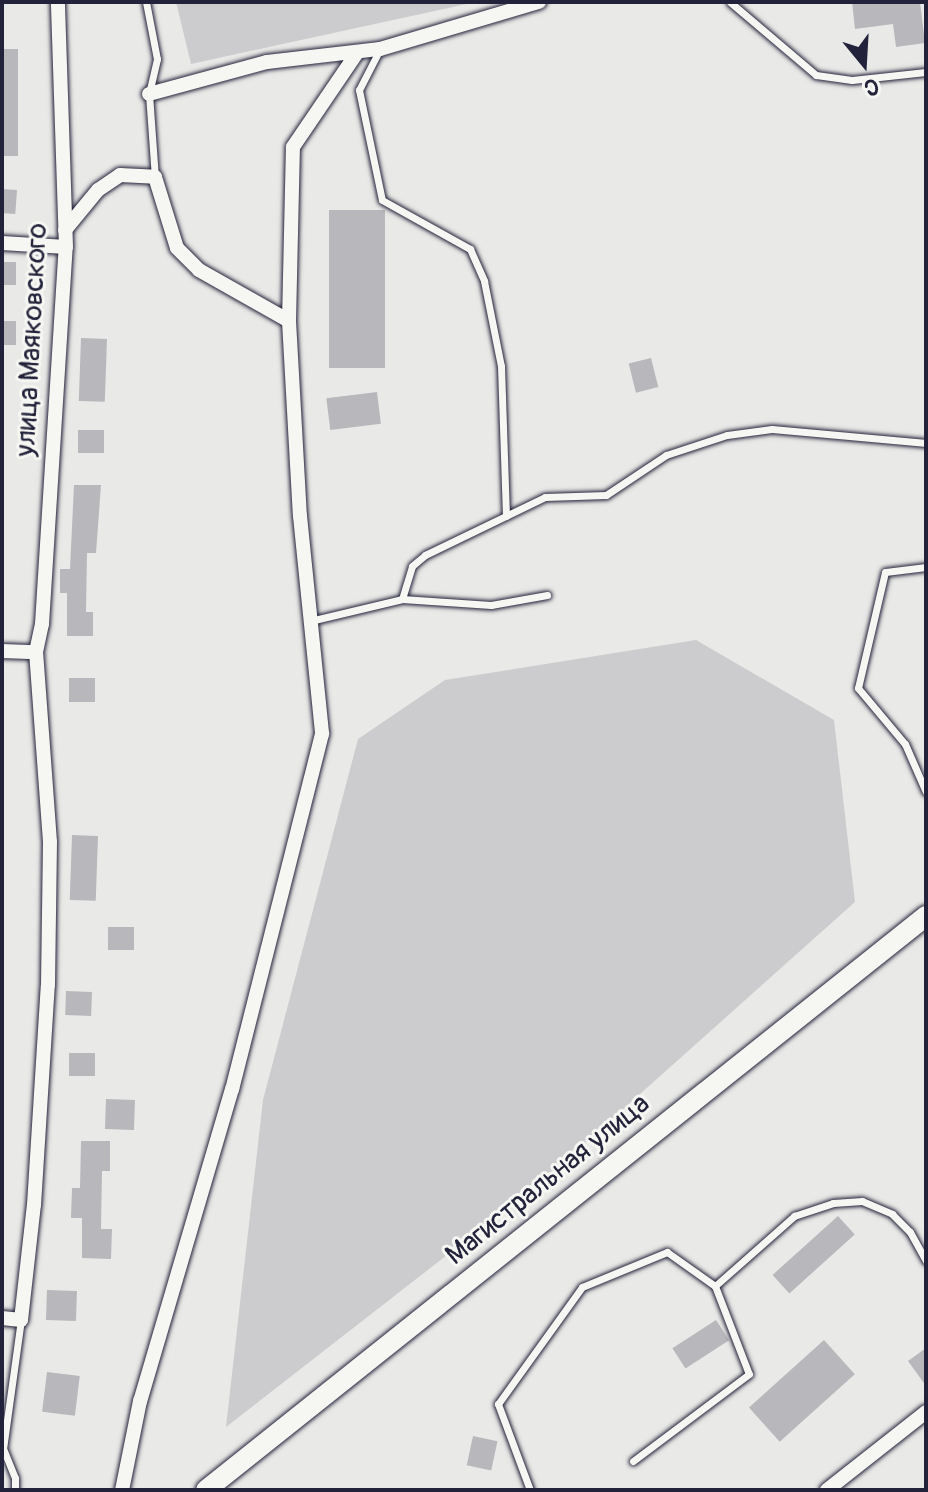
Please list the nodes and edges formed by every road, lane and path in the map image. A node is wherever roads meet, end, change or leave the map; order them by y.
1 (58, 2) edge
2 (146, 2) edge
3 (539, 2) edge
4 (730, 2) edge
5 (380, 49) junction
6 (357, 53) junction
7 (926, 72) edge
8 (149, 94) junction
9 (155, 177) junction
10 (65, 230) junction
11 (2, 243) edge
12 (66, 247) junction
13 (289, 321) junction
14 (926, 443) edge
15 (506, 516) junction
16 (926, 567) edge
17 (547, 595) dead end
18 (402, 599) junction
19 (310, 621) junction
20 (2, 651) edge
21 (36, 652) junction
22 (926, 792) edge
23 (926, 916) edge
24 (926, 1261) edge
25 (715, 1286) junction
26 (2, 1318) edge
27 (21, 1320) junction
28 (926, 1412) edge
29 (633, 1461) dead end
30 (15, 1490) edge
31 (122, 1490) edge
32 (206, 1490) edge
33 (530, 1490) edge
34 (827, 1490) edge

1 - 10 street, улица Маяковского
2 - 8 lane
3 - 5 street
4 - 7 lane
5 - 6 street
5 - 15 lane
6 - 8 street
6 - 13 street
8 - 9 lane
9 - 10 street
9 - 13 street
10 - 12 street, улица Маяковского
11 - 12 street
12 - 21 street, улица Маяковского
13 - 19 street
14 - 15 lane
15 - 18 lane
16 - 22 lane
17 - 18 lane
18 - 19 lane
19 - 31 street
20 - 21 street
21 - 27 street, улица Маяковского
23 - 32 street, Магистральная улица
24 - 25 lane
25 - 29 lane
25 - 33 lane
26 - 27 street
27 - 30 lane, улица Маяковского
28 - 34 street

